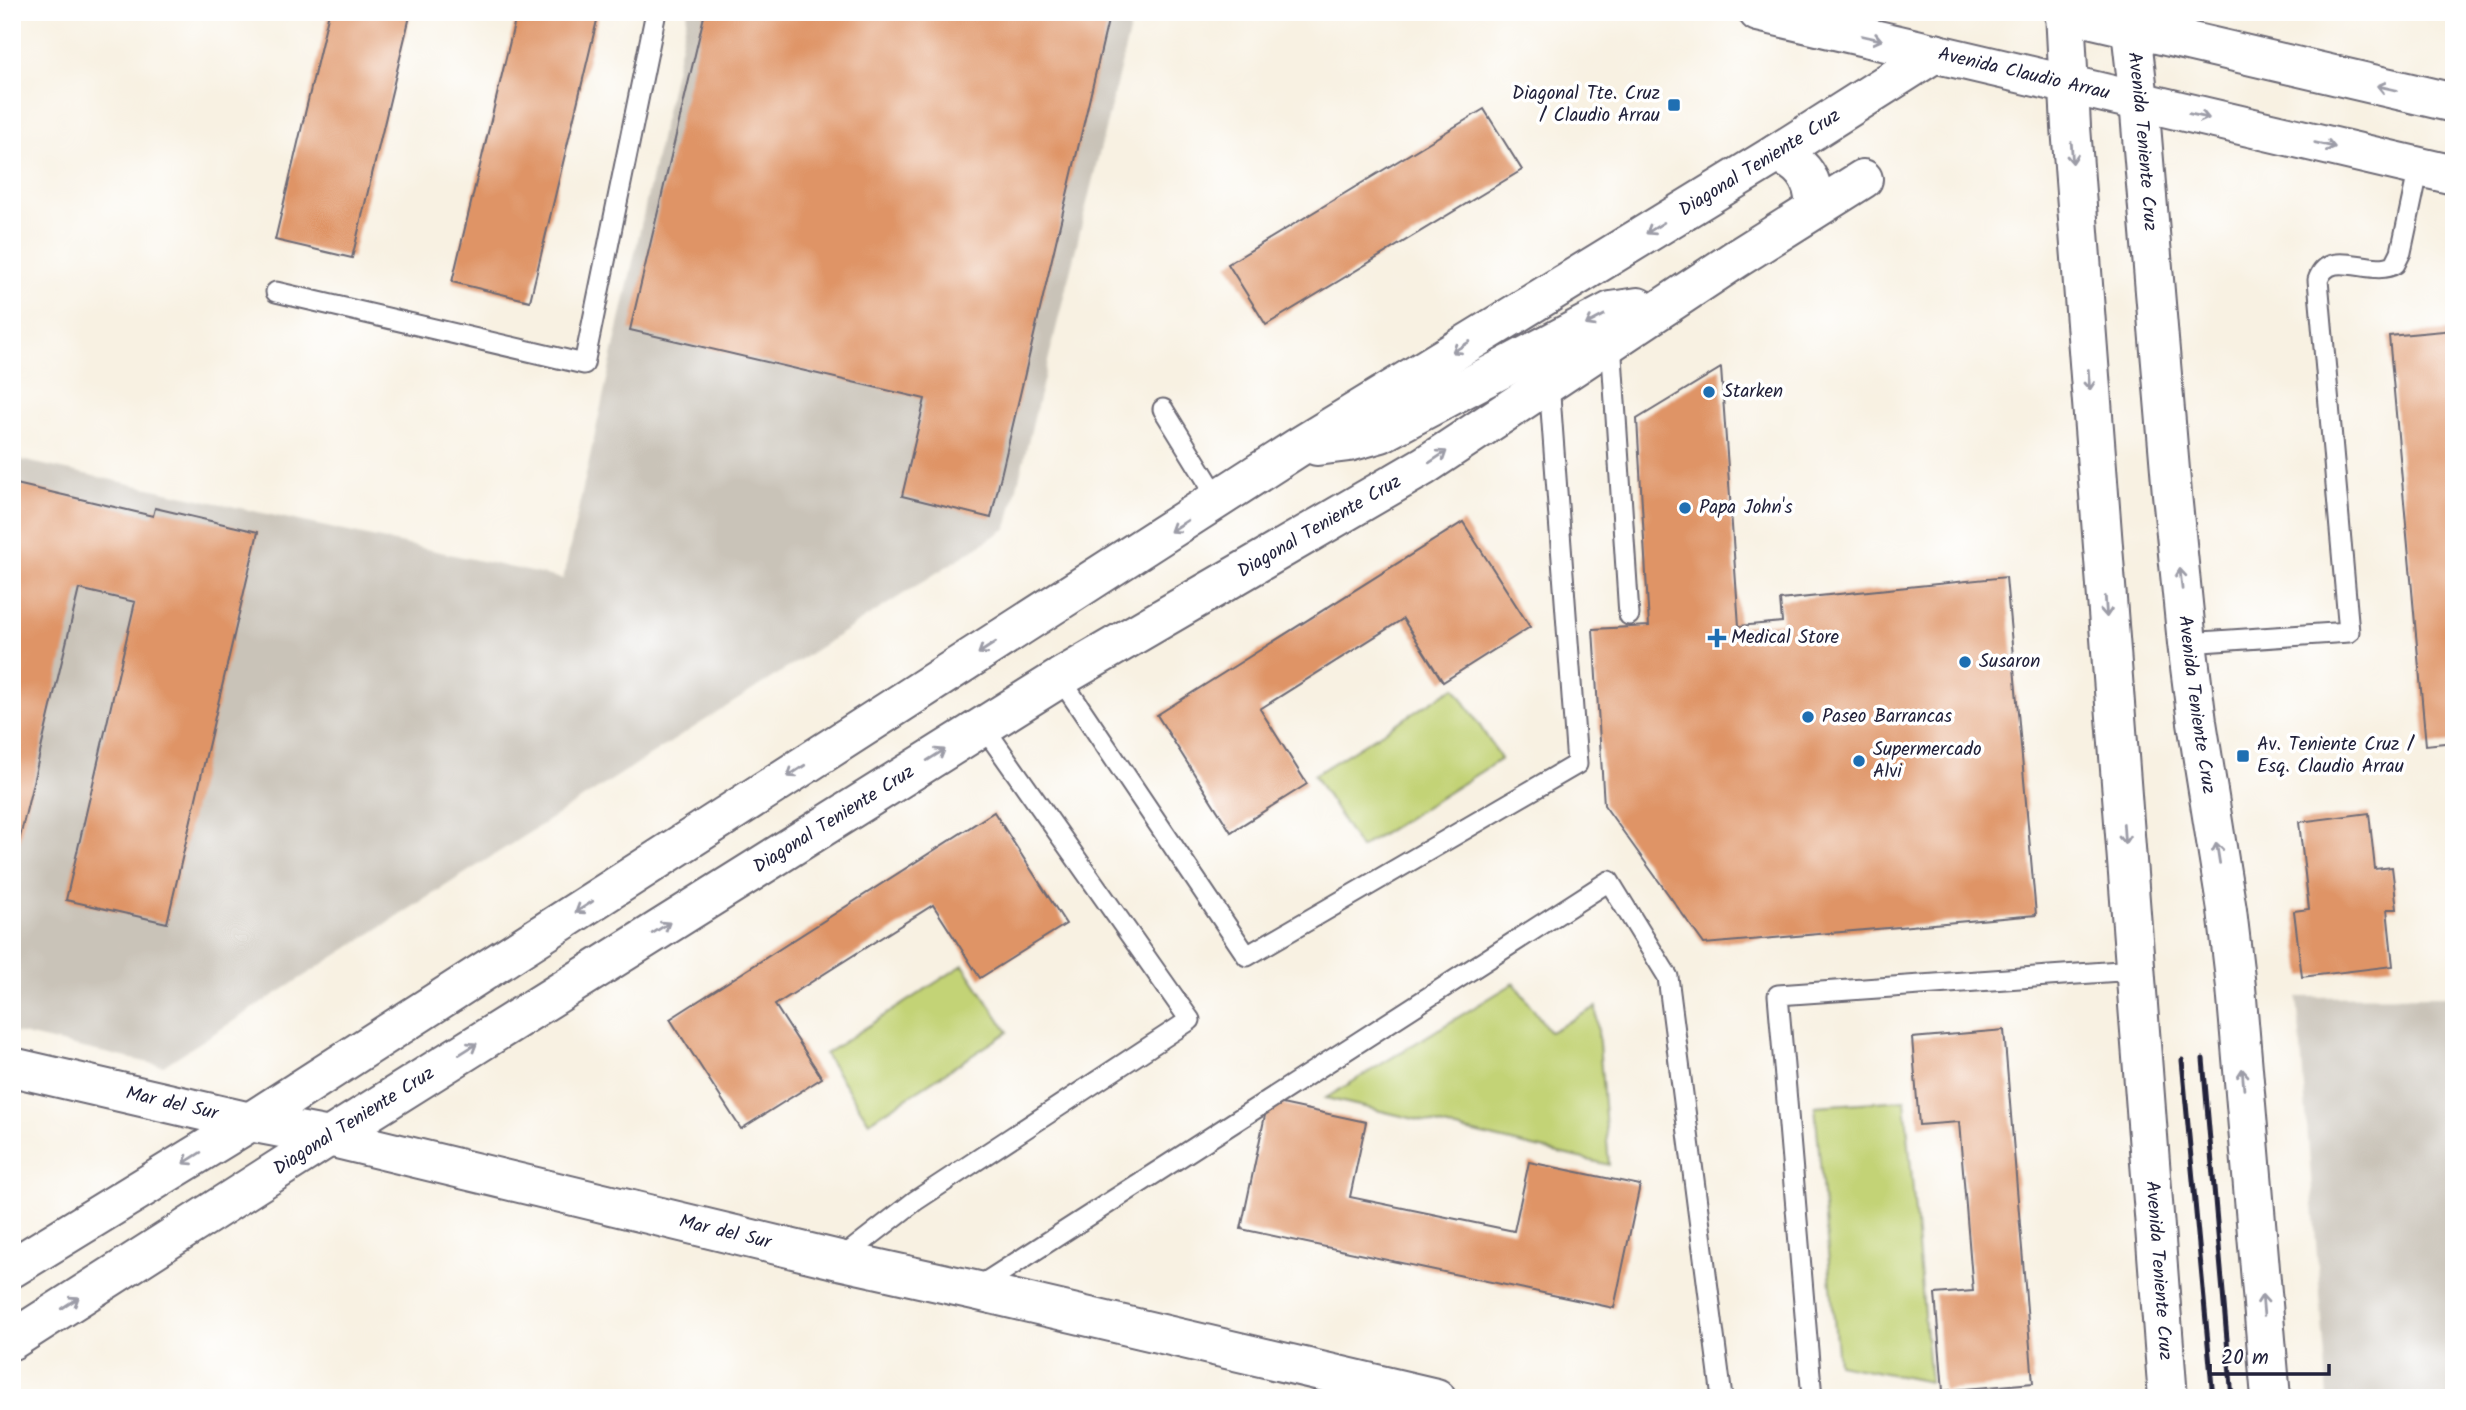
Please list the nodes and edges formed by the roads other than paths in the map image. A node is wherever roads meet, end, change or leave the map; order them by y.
1 (656, 12) edge
2 (1758, 12) edge
3 (2064, 12) edge
4 (2130, 20) edge
5 (1935, 53) junction
6 (2069, 85) junction
7 (2139, 101) junction
8 (2454, 103) edge
9 (1776, 154) junction
10 (2436, 171) edge
11 (1863, 179) dead end
12 (1814, 209) junction
13 (276, 292) dead end
14 (1661, 308) junction
15 (1611, 341) junction
16 (1549, 382) junction
17 (1163, 409) dead end
18 (1297, 448) junction
19 (1219, 500) junction
20 (1629, 615) dead end
21 (2187, 643) junction
22 (1059, 678) junction
23 (983, 726) junction
24 (2134, 970) junction
25 (12, 1068) edge
26 (250, 1122) junction
27 (329, 1137) junction
28 (839, 1261) junction
29 (12, 1268) edge
30 (974, 1290) junction
31 (12, 1340) edge
32 (1436, 1398) edge
33 (1722, 1398) edge
34 (1812, 1398) edge
35 (2168, 1398) edge
36 (2271, 1398) edge

1 - 13 lane
2 -> 5 street, Avenida Claudio Arrau
3 - 4 street
3 - 6 street, Avenida Teniente Cruz
4 - 7 street, Avenida Teniente Cruz
8 -> 4 street
5 - 6 street, Avenida Claudio Arrau
5 - 9 street, Diagonal Teniente Cruz
6 - 7 street, Avenida Claudio Arrau
6 -> 24 street, Avenida Teniente Cruz
7 -> 10 street, Avenida Claudio Arrau
21 -> 7 street, Avenida Teniente Cruz
9 - 12 street
9 -> 18 street, Diagonal Teniente Cruz
10 - 21 lane
11 - 12 street, Diagonal Teniente Cruz
12 - 14 street, Diagonal Teniente Cruz
14 - 15 street, Diagonal Teniente Cruz
14 -> 18 street, Diagonal Teniente Cruz
15 - 16 street, Diagonal Teniente Cruz
15 - 20 lane
22 -> 16 street, Diagonal Teniente Cruz
16 - 22 lane
17 - 19 lane
18 - 19 street, Diagonal Teniente Cruz
19 -> 26 street, Diagonal Teniente Cruz
36 -> 21 street, Avenida Teniente Cruz
22 - 23 street, Diagonal Teniente Cruz
27 -> 23 street, Diagonal Teniente Cruz
23 - 28 lane
24 - 34 lane
24 - 35 street, Avenida Teniente Cruz
25 - 26 street, Mar del Sur
26 - 27 street, Mar del Sur
26 -> 29 street, Diagonal Teniente Cruz
27 - 28 street, Mar del Sur
31 -> 27 street, Diagonal Teniente Cruz
28 - 30 street, Mar del Sur
30 - 32 street, Mar del Sur
30 - 33 lane

